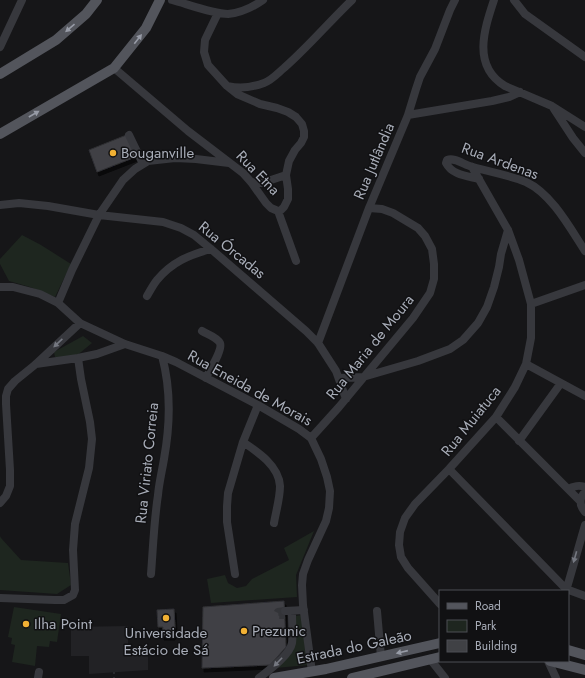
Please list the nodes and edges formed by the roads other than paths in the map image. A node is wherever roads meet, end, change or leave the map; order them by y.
1 (22, 0) edge
2 (97, 0) edge
3 (160, 0) edge
4 (172, 0) edge
5 (263, 0) edge
6 (352, 0) edge
7 (455, 0) edge
8 (495, 0) edge
9 (514, 0) edge
10 (218, 13) junction
11 (0, 47) edge
12 (585, 57) edge
13 (114, 68) junction
14 (0, 74) edge
15 (227, 86) junction
16 (520, 92) junction
17 (552, 106) junction
18 (408, 115) junction
19 (585, 127) edge
20 (0, 134) edge
21 (129, 134) dead end
22 (585, 153) edge
23 (230, 163) junction
24 (144, 164) junction
25 (472, 167) junction
26 (286, 175) junction
27 (479, 179) junction
28 (251, 182) junction
29 (0, 205) edge
30 (369, 208) junction
31 (278, 211) junction
32 (99, 215) junction
33 (508, 230) junction
34 (211, 249) junction
35 (585, 251) edge
36 (296, 261) dead end
37 (585, 285) edge
38 (0, 287) edge
39 (147, 296) dead end
40 (58, 303) junction
41 (531, 304) junction
42 (80, 323) junction
43 (202, 331) dead end
44 (318, 343) junction
45 (125, 344) junction
46 (162, 356) junction
47 (78, 358) junction
48 (36, 364) junction
49 (526, 364) junction
50 (206, 378) junction
51 (339, 378) junction
52 (363, 378) junction
53 (561, 383) junction
54 (585, 396) edge
55 (346, 399) junction
56 (258, 405) junction
57 (496, 417) junction
58 (311, 438) junction
59 (519, 441) junction
60 (243, 442) junction
61 (449, 469) junction
62 (585, 487) edge
63 (568, 489) junction
64 (585, 492) edge
65 (580, 501) junction
66 (0, 502) edge
67 (585, 512) edge
68 (274, 523) dead end
69 (585, 525) edge
70 (151, 574) dead end
71 (235, 574) dead end
72 (566, 590) edge
73 (569, 591) edge
74 (585, 596) edge
75 (0, 598) edge
76 (439, 603) edge
77 (377, 611) dead end
78 (305, 612) junction
79 (439, 643) edge
80 (569, 650) edge
81 (585, 655) edge
82 (382, 657) junction
83 (435, 658) edge
84 (549, 662) edge
85 (553, 662) edge
86 (585, 670) edge
87 (311, 675) edge
88 (382, 675) edge
89 (365, 677) edge
90 (259, 678) edge
91 (274, 678) edge
92 (352, 678) edge
93 (445, 678) edge
94 (556, 678) edge

1 - 11 street
2 -> 14 main road
13 -> 3 main road
4 - 10 street
5 - 10 street
6 - 15 street
7 - 18 street
8 - 16 street
9 - 12 street
10 - 15 street, Rua Etna
20 -> 13 main road
13 - 23 street, Rua Etna
15 - 26 street, Rua Etna
16 - 17 street
16 - 18 street, Rua Jutlândia
17 - 19 street
17 - 22 street
18 - 30 street, Rua Jutlândia
21 - 24 street
23 - 24 street
23 - 28 street, Rua Etna
24 - 32 street
25 - 27 street, Rua Muiatuca
25 - 27 street, Rua Ardenas
25 - 35 street, Rua Ardenas
26 - 28 street
26 - 31 street, Rua Etna
27 - 33 street, Rua Muiatuca
28 - 31 street, Rua Etna
29 - 32 street, Rua Órcadas
30 - 44 street, Rua Jutlândia
30 - 52 street, Rua Maria de Moura
31 - 36 street
32 - 34 street, Rua Órcadas
32 - 40 street
33 - 41 street, Rua Muiatuca
33 - 52 street
34 - 39 street
34 - 44 street, Rua Órcadas
37 - 41 street
38 - 40 street, Rua Eneida de Morais
40 - 42 street, Rua Eneida de Morais
41 - 49 street, Rua Muiatuca
42 - 45 street, Rua Eneida de Morais
42 -> 48 street
43 - 50 street
44 - 51 street, Rua Órcadas
45 - 46 street, Rua Eneida de Morais
45 - 47 street
46 - 50 street, Rua Eneida de Morais
46 - 70 street, Rua Viriato Correia
47 - 48 street
47 - 75 street
48 - 66 street
49 - 53 street
49 - 57 street, Rua Muiatuca
50 - 56 street, Rua Eneida de Morais
51 - 52 street
51 - 55 street, Rua Órcadas
52 - 55 street, Rua Maria de Moura
53 - 54 street
53 - 59 street
55 - 58 street, Rua Maria de Moura
56 - 58 street, Rua Eneida de Morais
56 - 60 street
57 - 59 street
57 - 61 street, Rua Muiatuca
58 - 78 street, Rua Eneida de Morais
59 - 63 street
60 - 68 street
60 - 71 street
61 - 72 street
61 - 76 street, Rua Muiatuca
62 - 63 street
63 - 65 street
64 - 65 street
65 - 67 street
69 -> 72 street
73 - 74 street
77 - 82 street
78 - 87 street, Rua Eneida de Morais
78 -> 90 street
79 -> 82 main road, Estrada do Galeão
80 - 81 main road
82 - 87 main road, Estrada do Galeão
83 - 88 main road, Estrada do Galeão
83 - 93 street
84 - 94 street
85 - 86 main road
87 - 91 main road, Estrada do Galeão
88 - 89 main road, Estrada do Galeão
89 - 92 main road, Estrada do Galeão

